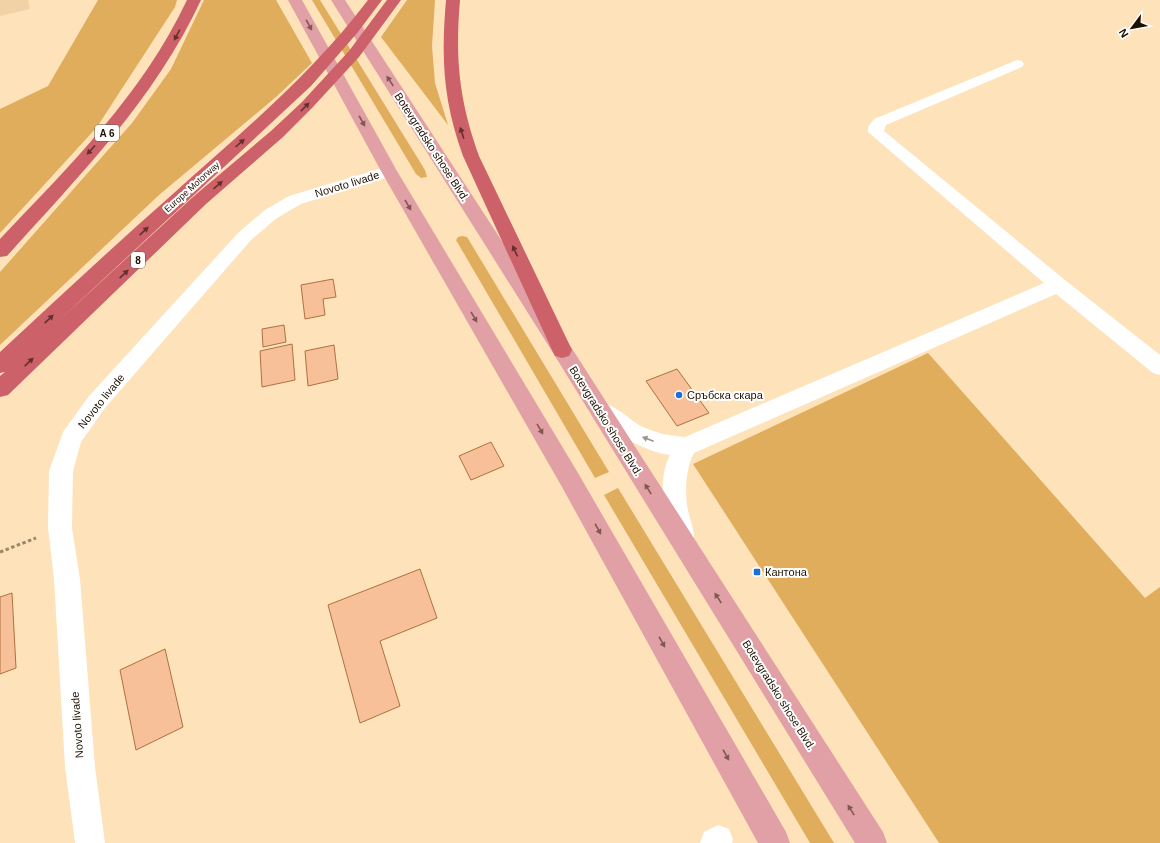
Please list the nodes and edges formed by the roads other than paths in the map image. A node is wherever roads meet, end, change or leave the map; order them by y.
1 (194, 0) edge
2 (295, 0) edge
3 (338, 0) edge
4 (374, 0) edge
5 (394, 0) edge
6 (453, 0) edge
7 (1017, 64) dead end
8 (389, 171) junction
9 (0, 251) edge
10 (1058, 286) junction
11 (562, 350) junction
12 (0, 365) edge
13 (1160, 367) edge
14 (0, 389) edge
15 (599, 410) junction
16 (686, 446) junction
17 (685, 547) junction
18 (89, 841) edge
19 (775, 843) edge
20 (872, 843) edge

1 -> 9 highway, A 6
2 -> 8 main road
11 -> 3 main road, Botevgradsko shose Blvd.
12 -> 4 highway, Europe Motorway
14 -> 5 highway, 8
11 -> 6 highway
7 - 10 lane
8 - 18 lane, Novoto livade
8 -> 19 main road
10 - 13 lane
10 - 16 lane
11 - 15 main road, Botevgradsko shose Blvd.
16 -> 15 lane
17 -> 15 main road, Botevgradsko shose Blvd.
16 - 17 lane
20 -> 17 main road, Botevgradsko shose Blvd.

